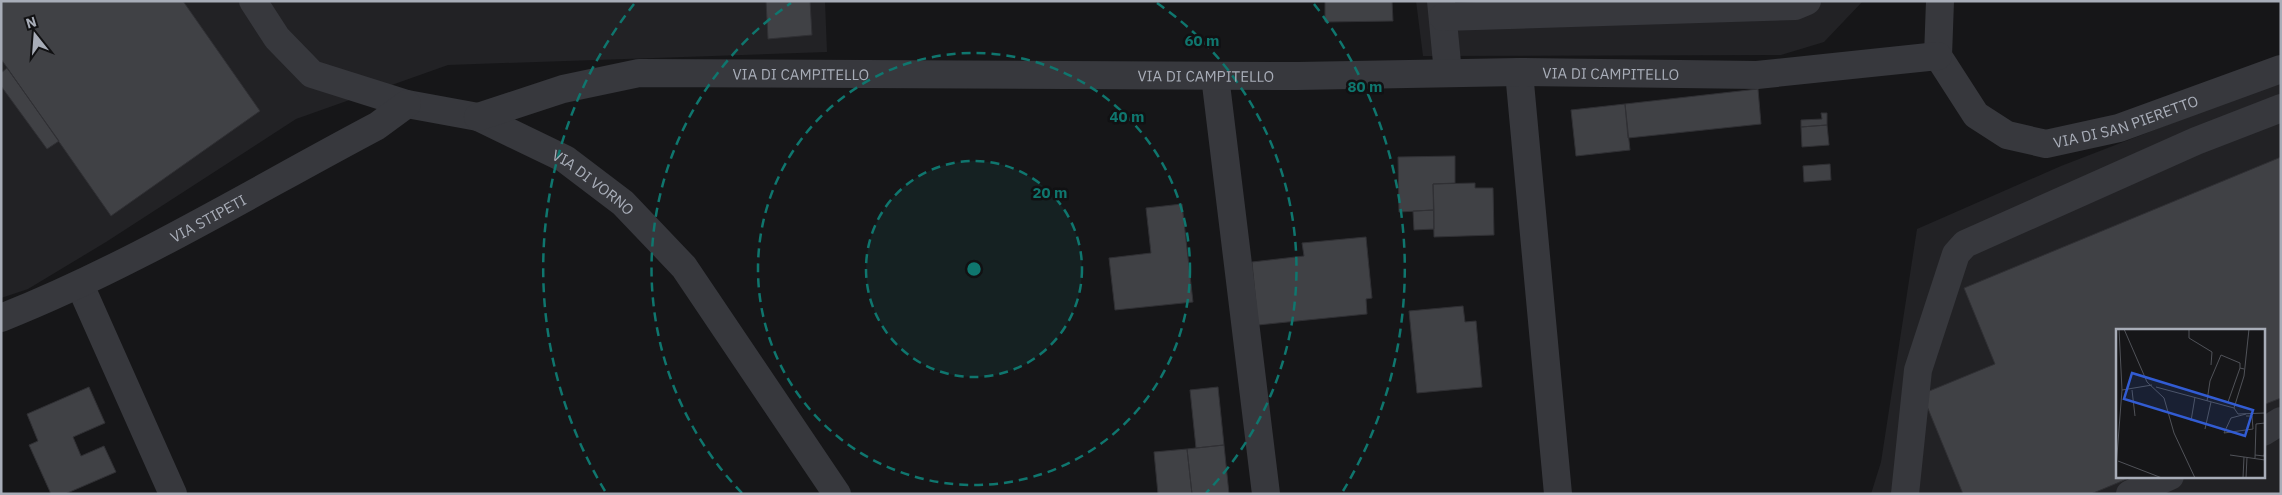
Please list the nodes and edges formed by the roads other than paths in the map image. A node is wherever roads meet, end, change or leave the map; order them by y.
1 (252, 1) edge
2 (1807, 1) edge
3 (1940, 1) edge
4 (1442, 9) edge
5 (1938, 56) junction
6 (2281, 69) edge
7 (1519, 72) junction
8 (1448, 73) junction
9 (1215, 76) junction
10 (407, 104) junction
11 (2187, 104) junction
12 (2281, 108) edge
13 (478, 117) junction
14 (2196, 142) junction
15 (80, 285) junction
16 (1, 318) edge
17 (2281, 421) edge
18 (2264, 431) edge
19 (2166, 478) edge
20 (174, 494) edge
21 (837, 494) edge
22 (1266, 494) edge
23 (1558, 494) edge
24 (1905, 494) edge
25 (2130, 494) edge

1 - 10 street, VIA DI VORNO
2 - 4 street
3 - 5 street
4 - 8 street
5 - 7 street, VIA DI CAMPITELLO
5 - 11 street, VIA DI SAN PIERETTO
6 - 11 street, VIA DI SAN PIERETTO
7 - 8 street, VIA DI CAMPITELLO
7 - 23 street
8 - 9 street, VIA DI CAMPITELLO
9 - 13 street, VIA DI CAMPITELLO
9 - 22 street
10 - 13 street, VIA DI VORNO
10 - 15 street, VIA STIPETI
11 - 14 street
12 - 14 street
13 - 21 street, VIA DI VORNO
14 - 24 street
15 - 16 street, VIA STIPETI
15 - 20 street
17 - 18 street
19 - 25 street

